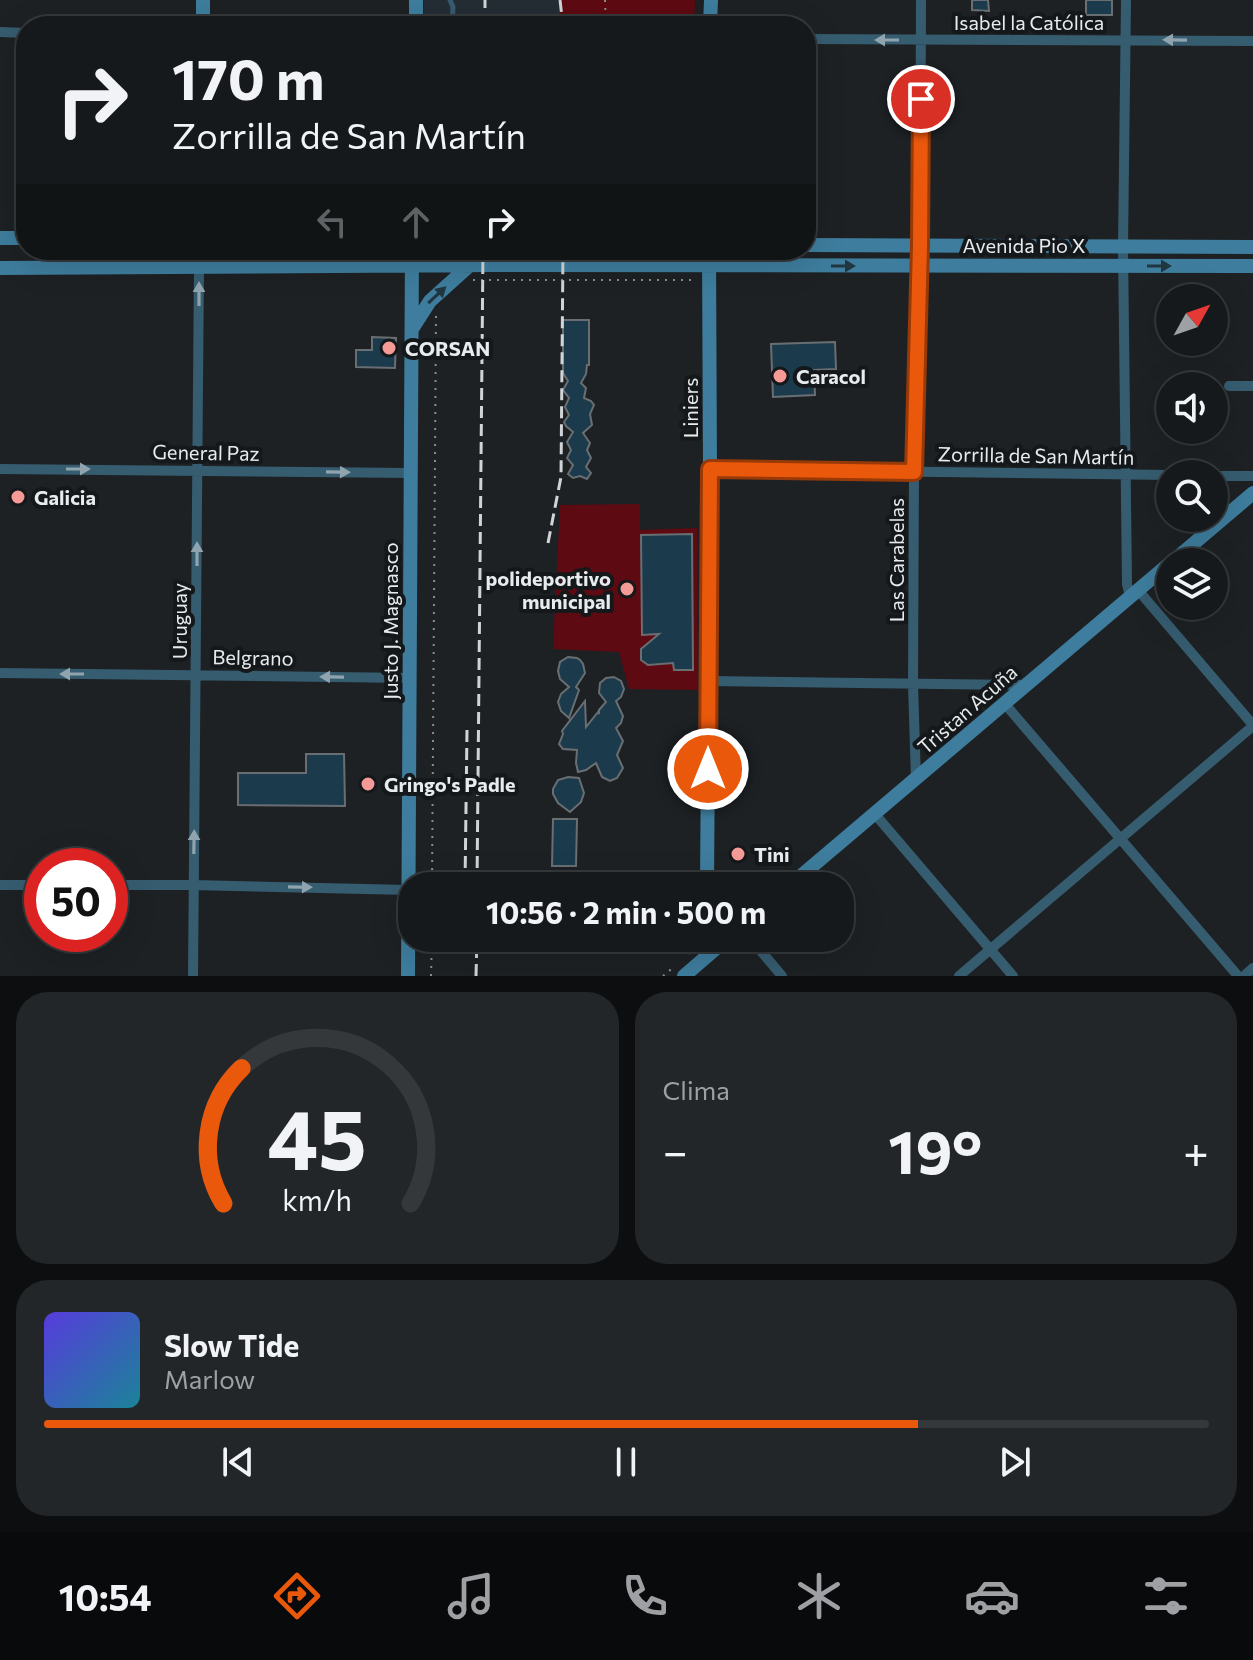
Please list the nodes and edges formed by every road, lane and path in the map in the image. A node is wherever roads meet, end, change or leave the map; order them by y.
1 (921, 0) edge
2 (1126, 0) edge
3 (816, 39) edge
4 (1126, 39) junction
5 (921, 40) junction
6 (1253, 41) edge
7 (816, 245) edge
8 (920, 246) junction
9 (1123, 247) junction
10 (1253, 247) edge
11 (199, 260) edge
12 (412, 260) edge
13 (709, 260) edge
14 (1123, 265) junction
15 (412, 266) junction
16 (919, 266) junction
17 (1253, 266) edge
18 (199, 267) junction
19 (0, 268) edge
20 (468, 273) junction
21 (709, 273) junction
22 (436, 295) junction
23 (411, 329) junction
24 (1229, 386) dead end
25 (1253, 386) edge
26 (0, 469) edge
27 (710, 469) junction
28 (198, 470) junction
29 (914, 472) junction
30 (411, 473) junction
31 (1126, 474) junction
32 (1156, 475) edge
33 (1228, 476) edge
34 (1253, 476) edge
35 (1253, 493) edge
36 (1189, 548) edge
37 (1156, 576) edge
38 (1134, 594) junction
39 (0, 673) edge
40 (196, 675) junction
41 (410, 678) junction
42 (709, 681) junction
43 (913, 684) junction
44 (1026, 685) junction
45 (1005, 704) junction
46 (1253, 726) edge
47 (916, 780) junction
48 (874, 813) junction
49 (1121, 838) junction
50 (409, 872) edge
51 (432, 872) edge
52 (707, 872) edge
53 (805, 872) edge
54 (0, 885) edge
55 (24, 885) edge
56 (128, 885) edge
57 (193, 885) junction
58 (398, 890) edge
59 (990, 949) junction
60 (408, 952) edge
61 (432, 952) edge
62 (706, 952) edge
63 (711, 952) edge
64 (762, 952) edge
65 (706, 956) junction
66 (1253, 968) edge
67 (193, 976) edge
68 (408, 976) edge
69 (431, 976) edge
70 (684, 976) edge
71 (782, 976) edge
72 (959, 976) edge
73 (1013, 976) edge
74 (1241, 976) edge

1 - 5 street, Las Carabelas
2 - 4 street
5 -> 3 street, Isabel la Católica
4 - 5 street, Isabel la Católica
6 -> 4 street, Isabel la Católica
4 - 9 street
5 - 8 street, Las Carabelas
7 - 8 main road, Avenida Pio X
8 - 9 main road, Avenida Pio X
8 - 16 street, Las Carabelas
9 - 10 main road, Avenida Pio X
9 - 14 street
11 - 18 main road
12 - 15 main road, Justo J. Magnasco
13 - 21 main road, Liniers
14 - 16 main road, Avenida Pio X
14 -> 17 main road, Avenida Pio X
14 - 31 street
15 - 18 main road, Avenida Pio X
15 - 20 main road, Avenida Pio X
15 - 23 main road, Justo J. Magnasco
21 -> 16 main road, Avenida Pio X
16 - 29 street, Las Carabelas
18 - 19 main road, Avenida Pio X
28 -> 18 street, Uruguay
20 - 21 main road, Avenida Pio X
20 - 21 path
22 -> 20 main road
21 - 27 main road, Liniers
22 - 23 main road
22 - 51 path
23 - 30 main road, Justo J. Magnasco
24 - 25 street
26 -> 28 street, General Paz
27 - 29 street, Zorrilla de San Martín
27 - 42 main road, Liniers
28 -> 30 street, General Paz
40 -> 28 street, Uruguay
29 - 31 street, Zorrilla de San Martín
29 - 43 street, Las Carabelas
30 - 41 main road, Justo J. Magnasco
31 - 32 street, Zorrilla de San Martín
31 - 38 street
33 - 34 street
35 - 36 main road, Tristan Acuña
37 - 38 main road, Tristan Acuña
38 - 44 main road, Tristan Acuña
38 - 46 street
40 -> 39 street, Belgrano
41 -> 40 street, Belgrano
57 -> 40 street, Uruguay
41 - 50 main road, Justo J. Magnasco
42 - 43 street
42 - 52 main road, Liniers
43 - 44 street
43 - 47 street, Las Carabelas
44 - 45 main road, Tristan Acuña
45 - 47 main road, Tristan Acuña
45 - 49 street
46 - 49 street
47 - 48 main road, Tristan Acuña
48 - 53 main road, Tristan Acuña
48 - 59 street
49 - 59 street
49 - 74 street
54 - 55 street
56 - 57 street
57 -> 58 street
57 - 67 street, Uruguay
59 - 72 street
59 - 73 street
60 - 68 main road, Justo J. Magnasco
61 - 69 path
62 - 65 main road
63 - 65 main road
64 - 71 street
65 - 70 main road
66 - 74 street

